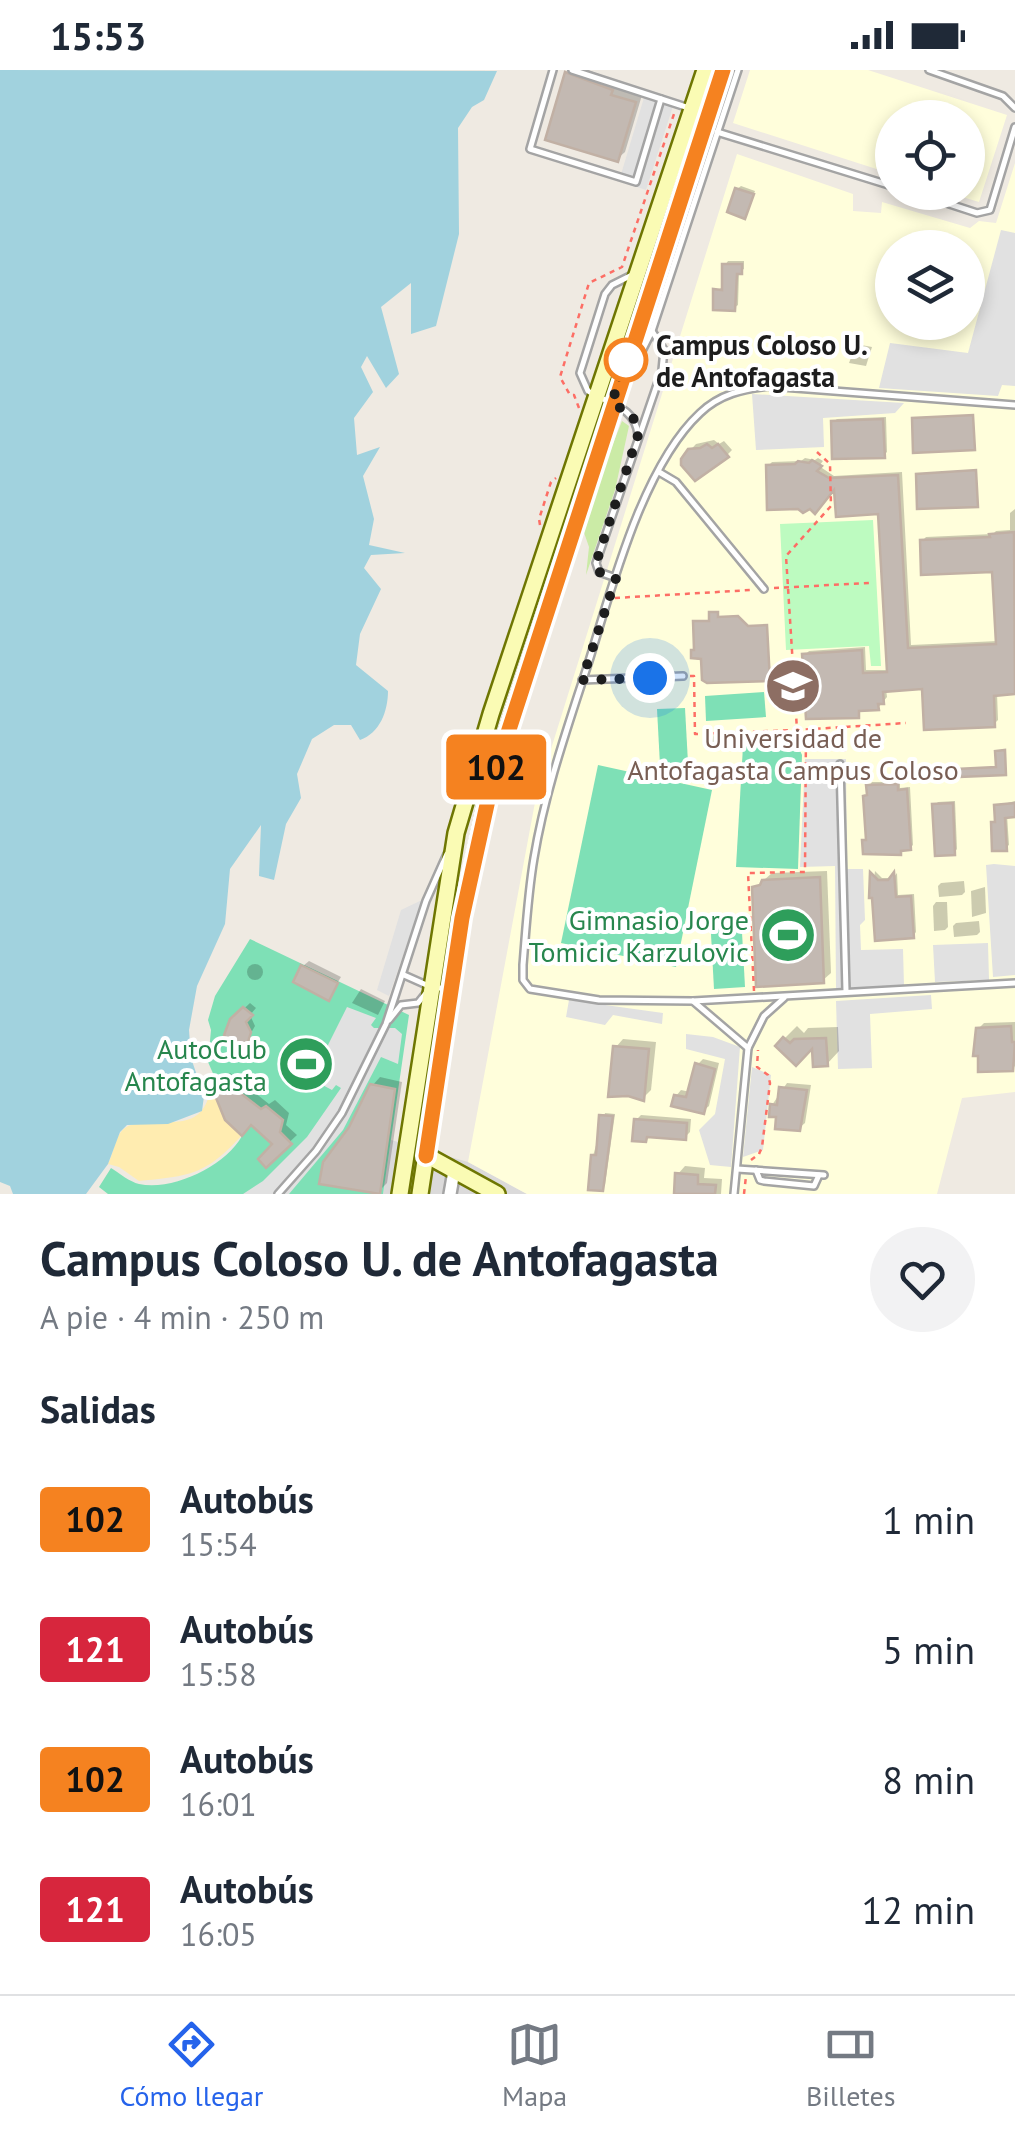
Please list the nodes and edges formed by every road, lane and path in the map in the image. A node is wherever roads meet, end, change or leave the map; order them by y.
1 (553, 70) edge
2 (572, 70) edge
3 (705, 70) edge
4 (722, 70) edge
5 (738, 70) edge
6 (929, 70) edge
7 (661, 99) junction
8 (1015, 108) edge
9 (692, 109) junction
10 (1015, 127) edge
11 (717, 132) junction
12 (875, 181) edge
13 (969, 210) edge
14 (638, 271) junction
15 (652, 331) junction
16 (605, 400) junction
17 (1015, 405) edge
18 (638, 435) junction
19 (817, 452) dead end
20 (659, 472) junction
21 (616, 578) junction
22 (869, 583) dead end
23 (787, 588) junction
24 (764, 589) junction
25 (608, 598) junction
26 (684, 676) joint
27 (582, 680) junction
28 (906, 723) dead end
29 (844, 727) junction
30 (806, 729) junction
31 (797, 730) junction
32 (842, 764) joint
33 (456, 833) junction
34 (404, 974) junction
35 (1015, 982) edge
36 (431, 987) junction
37 (451, 990) junction
38 (846, 993) junction
39 (786, 996) junction
40 (754, 997) junction
41 (693, 1001) junction
42 (386, 1024) junction
43 (758, 1045) dead end
44 (748, 1048) junction
45 (426, 1156) junction
46 (737, 1169) junction
47 (747, 1170) junction
48 (756, 1170) junction
49 (454, 1171) junction
50 (278, 1194) edge
51 (400, 1194) edge
52 (420, 1194) edge
53 (450, 1194) edge
54 (497, 1194) edge
55 (734, 1194) edge
56 (744, 1194) edge

1 - 7 lane
2 - 7 lane
3 - 9 main road
4 - 16 main road
5 - 11 lane
6 - 8 lane
7 - 9 lane
9 - 14 main road
10 - 13 lane
11 - 12 lane
11 - 15 lane
14 - 16 main road
14 - 16 lane
15 - 16 lane
15 - 18 lane
16 - 18 lane
16 - 33 main road
16 - 37 main road
17 - 20 lane
18 - 21 lane
19 - 23 path
20 - 21 lane
20 - 24 lane
21 - 25 lane
22 - 23 path
23 - 24 path
23 - 31 path
24 - 25 path
25 - 27 lane
26 - 27 lane
26 - 31 path
27 - 41 lane
28 - 29 path
29 - 30 path
29 - 32 path
30 - 31 path
30 - 40 path
32 - 38 lane
33 - 34 lane
33 - 36 main road
34 - 36 lane
34 - 42 lane
35 - 38 lane
36 - 37 lane
36 - 42 lane
36 - 51 main road
37 - 45 main road
38 - 39 lane
39 - 40 lane
39 - 44 lane
40 - 41 lane
41 - 44 lane
42 - 50 lane
43 - 47 path
44 - 46 lane
45 - 49 main road
45 - 52 main road
46 - 47 lane
46 - 55 lane
47 - 48 lane
47 - 56 path
48 - 48 lane
49 - 53 street
49 - 54 main road

